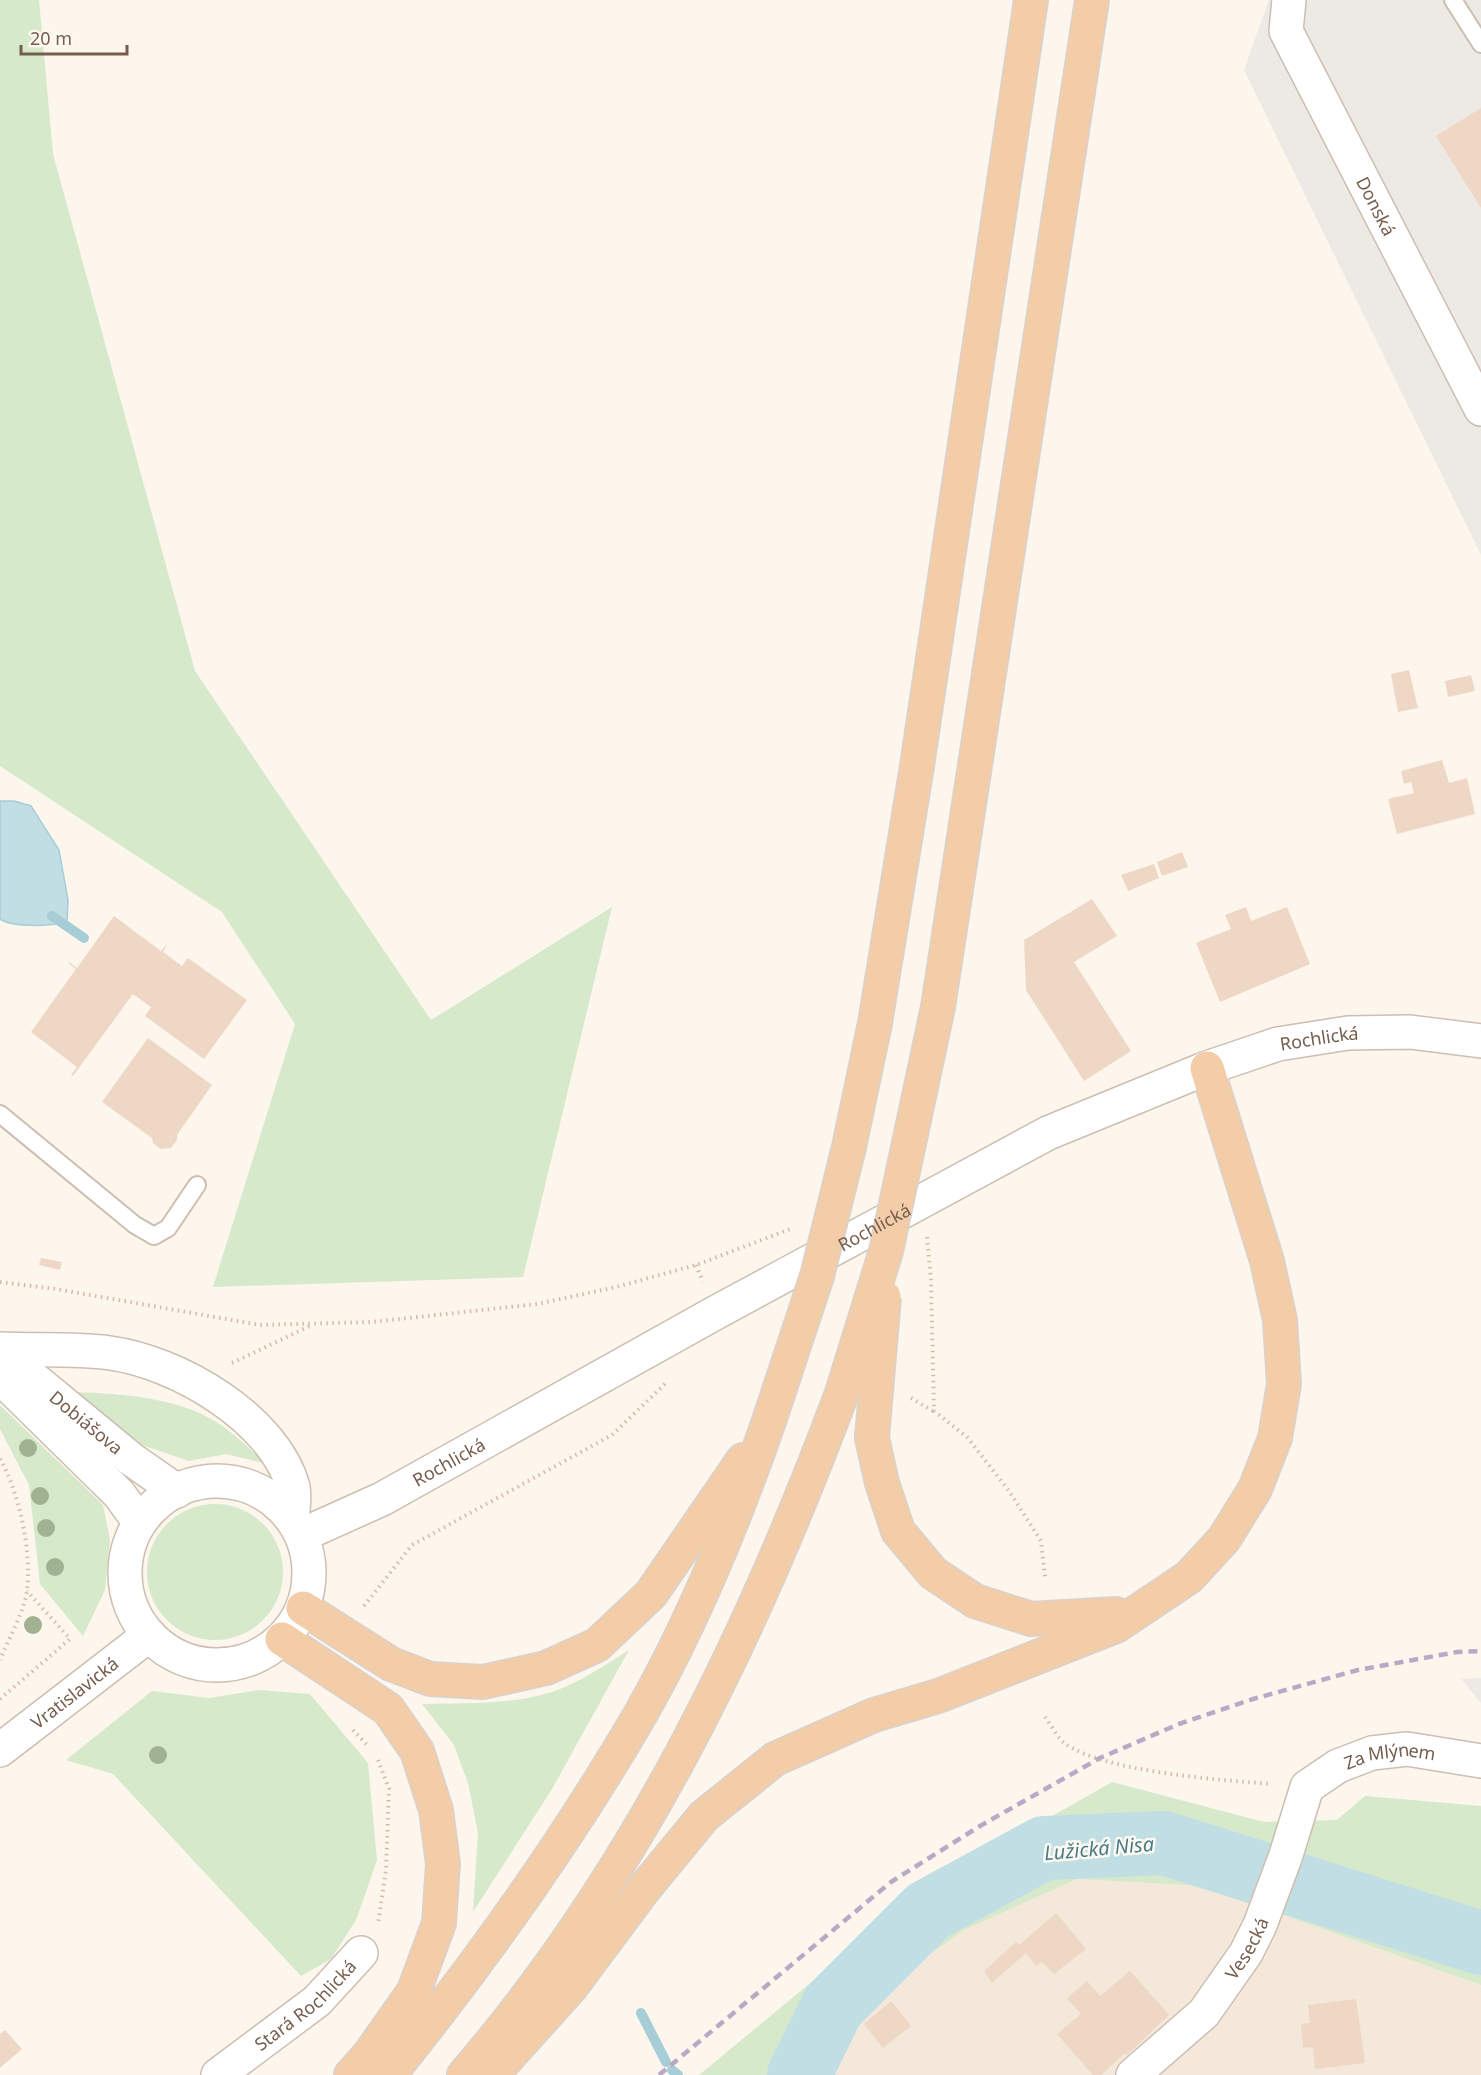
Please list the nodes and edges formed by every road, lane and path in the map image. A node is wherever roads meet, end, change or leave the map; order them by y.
1 (1031, 0) edge
2 (1092, 0) edge
3 (1289, 0) edge
4 (1453, 0) edge
5 (1481, 44) edge
6 (1481, 409) edge
7 (1481, 1041) edge
8 (1207, 1068) junction
9 (0, 1114) edge
10 (197, 1185) dead end
11 (923, 1199) junction
12 (886, 1251) junction
13 (696, 1265) dead end
14 (0, 1282) edge
15 (312, 1325) junction
16 (0, 1350) edge
17 (232, 1363) dead end
18 (0, 1377) edge
19 (671, 1378) dead end
20 (769, 1421) junction
21 (0, 1459) edge
22 (177, 1491) junction
23 (138, 1520) junction
24 (297, 1527) junction
25 (1045, 1577) dead end
26 (27, 1591) junction
27 (303, 1608) junction
28 (360, 1612) dead end
29 (1138, 1612) junction
30 (149, 1635) junction
31 (282, 1639) junction
32 (0, 1660) edge
33 (0, 1699) edge
34 (1045, 1717) dead end
35 (352, 1729) dead end
36 (0, 1750) edge
37 (1481, 1761) edge
38 (1303, 1799) junction
39 (361, 1953) joint
40 (218, 2075) edge
41 (351, 2075) edge
42 (389, 2075) edge
43 (464, 2075) edge
44 (492, 2075) edge
45 (1134, 2075) edge

1 - 20 highway, bridge
2 - 12 highway, bridge
3 - 6 street, Donská
4 - 5 lane
7 - 8 street, Rochlická
8 - 11 street, Rochlická
8 - 29 highway
9 - 10 lane
11 - 24 street, Rochlická
11 - 25 path
12 - 29 highway, bridge
12 - 43 highway, bridge
13 - 15 path
14 - 15 path
15 - 17 path
16 - 22 street, Dobiášova
16 - 24 street
18 - 23 street, Dobiášova
19 - 28 path
20 - 27 highway
20 - 42 highway
21 - 26 path
22 - 23 street
22 - 24 street
23 - 30 street
24 - 27 street
26 - 32 path
26 - 33 path
27 - 31 street
29 - 44 highway
30 - 31 street
30 - 36 street, Vratislavická
31 - 41 highway
34 - 38 path
35 - 39 path
37 - 38 street, Za Mlýnem
38 - 45 street, Vesecká
39 - 40 street, Stará Rochlická

